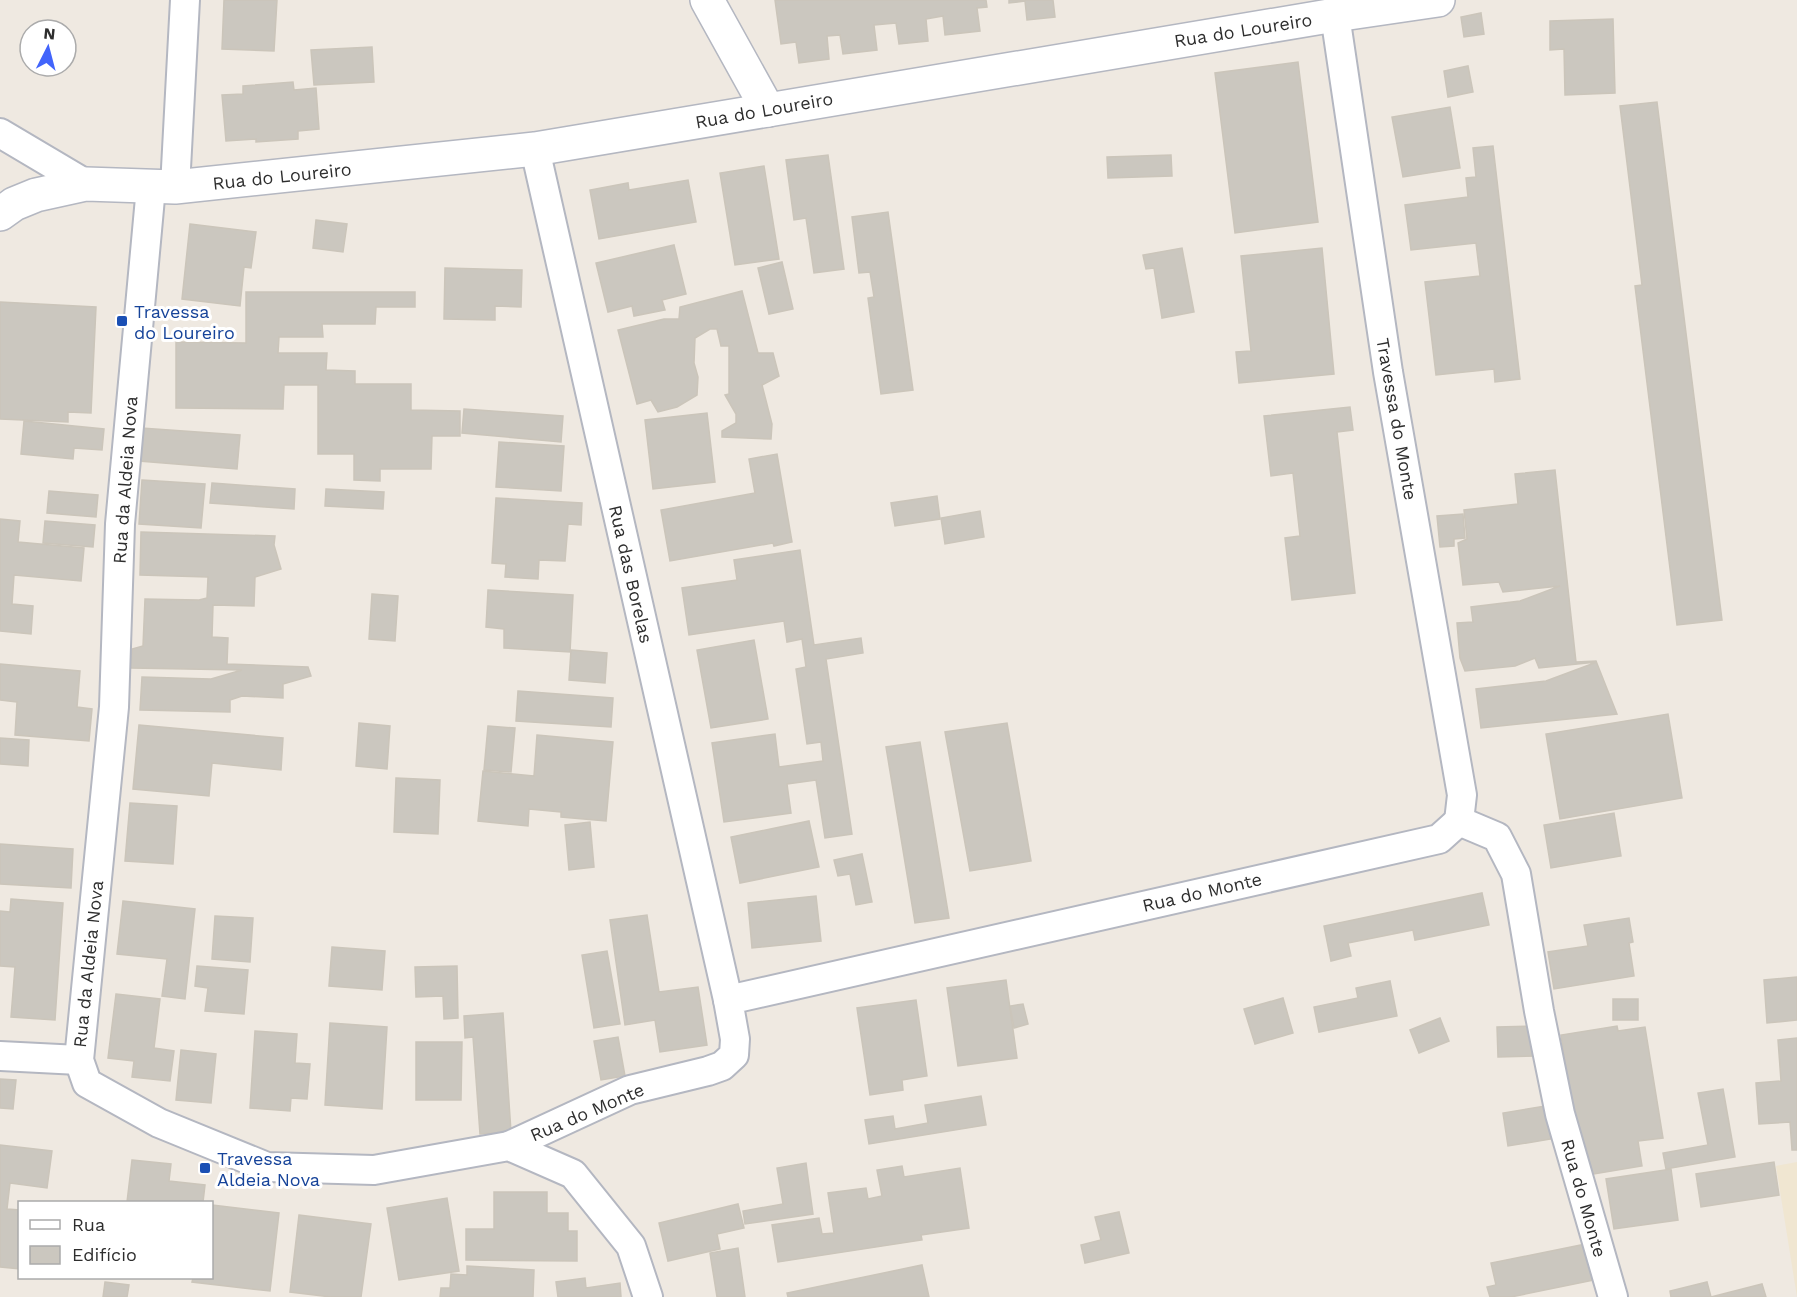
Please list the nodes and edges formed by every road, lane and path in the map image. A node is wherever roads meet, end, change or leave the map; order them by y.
1 (185, 0) edge
2 (707, 0) edge
3 (1438, 0) edge
4 (1335, 15) junction
5 (768, 110) junction
6 (0, 133) edge
7 (535, 149) junction
8 (86, 184) junction
9 (163, 187) junction
10 (0, 214) edge
11 (1459, 821) junction
12 (728, 1000) junction
13 (0, 1056) edge
14 (79, 1060) junction
15 (508, 1146) junction
16 (648, 1297) edge
17 (1613, 1297) edge

1 - 9 street
2 - 5 main road
3 - 4 main road, Rua do Loureiro
4 - 5 main road, Rua do Loureiro
4 - 11 street, Travessa do Monte
5 - 7 main road, Rua do Loureiro
6 - 8 street
7 - 9 main road, Rua do Loureiro
7 - 12 street, Rua das Borelas
8 - 9 main road, Rua do Loureiro
8 - 10 main road, Rua do Loureiro
9 - 14 street, Rua da Aldeia Nova
11 - 12 street, Rua do Monte
11 - 17 street, Rua do Monte
12 - 15 street, Rua do Monte
13 - 14 street
14 - 15 street, Rua da Aldeia Nova
15 - 16 street

